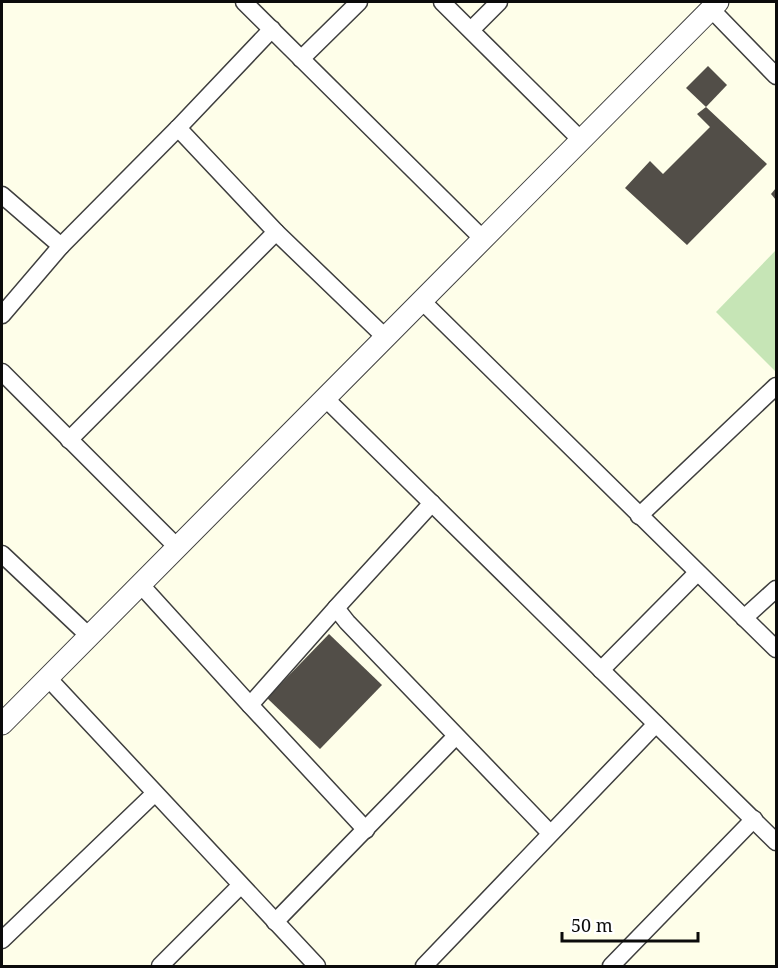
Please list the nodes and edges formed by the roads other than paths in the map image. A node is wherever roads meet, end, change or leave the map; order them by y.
1 (244, 2) edge
2 (359, 2) edge
3 (442, 2) edge
4 (499, 2) edge
5 (714, 5) edge
6 (272, 29) junction
7 (471, 30) junction
8 (301, 59) junction
9 (777, 76) edge
10 (178, 128) junction
11 (581, 140) junction
12 (2, 195) edge
13 (276, 232) junction
14 (483, 239) junction
15 (61, 246) junction
16 (422, 301) junction
17 (2, 315) edge
18 (385, 337) junction
19 (2, 372) edge
20 (777, 386) edge
21 (325, 398) junction
22 (69, 440) junction
23 (432, 503) junction
24 (639, 516) junction
25 (177, 547) junction
26 (2, 554) edge
27 (697, 573) junction
28 (140, 584) junction
29 (777, 589) edge
30 (336, 608) junction
31 (744, 618) junction
32 (89, 636) junction
33 (777, 649) edge
34 (601, 670) junction
35 (48, 678) junction
36 (250, 705) junction
37 (2, 724) edge
38 (656, 724) junction
39 (456, 736) junction
40 (154, 793) junction
41 (754, 819) junction
42 (366, 830) junction
43 (550, 833) junction
44 (777, 842) edge
45 (240, 886) junction
46 (275, 922) junction
47 (2, 940) edge
48 (160, 966) edge
49 (317, 966) edge
50 (424, 966) edge
51 (611, 966) edge

1 - 6 street
2 - 8 street
3 - 7 street
4 - 7 street
5 - 9 street
5 - 11 street
6 - 8 street
6 - 10 street
7 - 11 street
8 - 14 street
10 - 13 street
10 - 15 street
11 - 14 street
12 - 15 street
13 - 18 street
13 - 22 street
14 - 16 street
15 - 17 street
16 - 18 street
16 - 24 street
18 - 21 street
19 - 22 street
20 - 24 street
21 - 23 street
21 - 25 street
22 - 25 street
23 - 30 street
23 - 34 street
24 - 27 street
25 - 28 street
26 - 32 street
27 - 31 street
27 - 34 street
28 - 32 street
28 - 36 street
29 - 31 street
30 - 36 street
30 - 39 street
31 - 33 street
32 - 35 street
34 - 38 street
35 - 37 street
35 - 40 street
36 - 42 street
38 - 41 street
38 - 43 street
39 - 42 street
39 - 43 street
40 - 45 street
40 - 47 street
41 - 44 street
41 - 51 street
42 - 46 street
43 - 50 street
45 - 46 street
45 - 48 street
46 - 49 street

